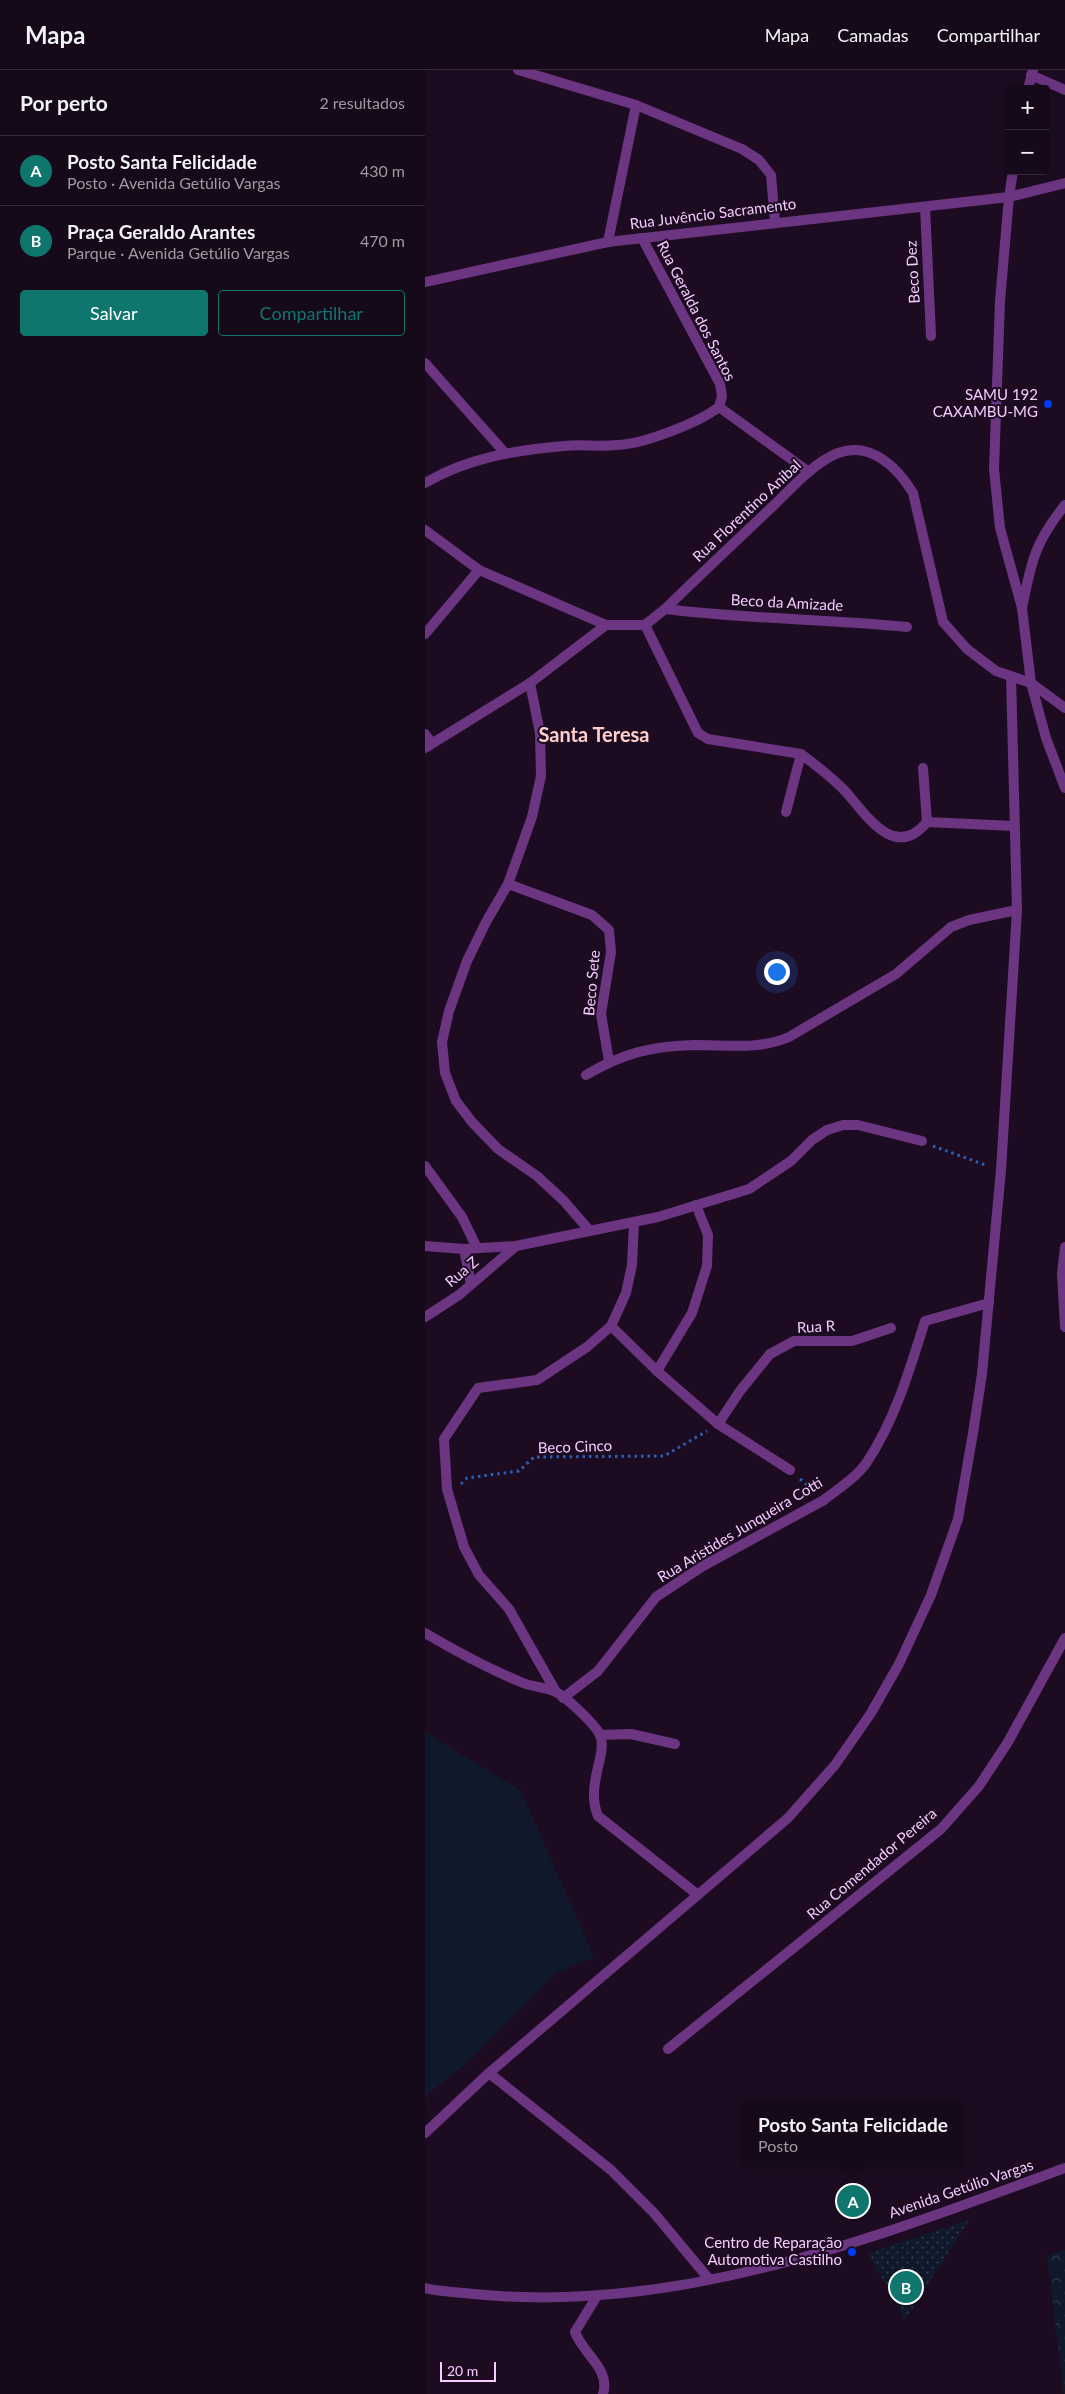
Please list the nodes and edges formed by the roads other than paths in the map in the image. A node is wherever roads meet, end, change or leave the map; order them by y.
1 (518, 70) edge
2 (1032, 73) edge
3 (1065, 90) edge
4 (636, 105) junction
5 (1012, 175) edge
6 (1065, 183) edge
7 (1009, 197) junction
8 (925, 207) junction
9 (775, 222) junction
10 (642, 238) junction
11 (609, 242) junction
12 (425, 282) edge
13 (931, 336) dead end
14 (425, 363) edge
15 (719, 407) junction
16 (505, 453) junction
17 (809, 472) junction
18 (425, 483) edge
19 (1065, 504) edge
20 (425, 530) edge
21 (479, 570) junction
22 (1022, 608) junction
23 (665, 609) junction
24 (606, 625) junction
25 (645, 625) junction
26 (907, 627) dead end
27 (425, 634) edge
28 (1011, 676) junction
29 (529, 683) junction
30 (1031, 683) junction
31 (1065, 708) edge
32 (425, 734) edge
33 (429, 746) edge
34 (801, 754) junction
35 (923, 768) dead end
36 (1065, 788) edge
37 (786, 812) dead end
38 (927, 822) junction
39 (1014, 826) junction
40 (508, 884) junction
41 (1017, 910) junction
42 (609, 1061) junction
43 (586, 1075) dead end
44 (922, 1141) road end
45 (425, 1166) edge
46 (696, 1205) junction
47 (635, 1222) junction
48 (589, 1230) junction
49 (425, 1246) edge
50 (516, 1246) junction
51 (1065, 1247) edge
52 (477, 1248) junction
53 (464, 1249) junction
54 (471, 1284) junction
55 (989, 1303) junction
56 (425, 1318) edge
57 (611, 1326) junction
58 (891, 1328) dead end
59 (1065, 1328) edge
60 (657, 1371) junction
61 (718, 1424) junction
62 (790, 1470) road end
63 (425, 1633) edge
64 (1065, 1638) edge
65 (559, 1695) junction
66 (600, 1735) junction
67 (675, 1744) dead end
68 (698, 1895) junction
69 (668, 2049) dead end
70 (489, 2073) junction
71 (425, 2133) edge
72 (1065, 2168) edge
73 (709, 2279) junction
74 (425, 2288) edge
75 (597, 2296) junction
76 (603, 2394) edge

1 - 4 street
2 - 3 street
4 - 9 street
4 - 11 street
5 - 7 street
6 - 7 street, Rua Juvêncio Sacramento
7 - 8 street, Rua Juvêncio Sacramento
7 - 22 street
8 - 9 street, Rua Juvêncio Sacramento
8 - 13 street, Beco Dez
9 - 10 street, Rua Juvêncio Sacramento
10 - 11 street, Rua Juvêncio Sacramento
10 - 15 street, Rua Geralda dos Santos
11 - 12 street, Rua Juvêncio Sacramento
14 - 16 street
15 - 16 street
15 - 17 street
16 - 18 street
17 - 23 street, Rua Florentino Anibal
17 - 28 street, Rua Florentino Anibal
19 - 22 street
20 - 21 street
21 - 24 street
21 - 27 street
22 - 30 street
23 - 25 street, Rua Florentino Anibal
23 - 26 street, Beco da Amizade
24 - 25 street
24 - 29 street
25 - 34 street
28 - 30 street, Rua Florentino Anibal
28 - 39 street
29 - 33 street
29 - 40 street
30 - 31 street, Rua Florentino Anibal
30 - 36 street
32 - 33 street
34 - 37 street
34 - 38 street
35 - 38 street
38 - 39 street
39 - 41 street
40 - 42 street, Beco Sete
40 - 48 street
41 - 42 street
41 - 55 street
42 - 43 street
44 - 46 street
45 - 52 street
46 - 47 street
46 - 60 street
47 - 48 street
47 - 57 street
48 - 50 street
49 - 53 street
50 - 52 street
50 - 54 street, Rua Z
51 - 59 street
52 - 53 street
53 - 54 street
54 - 56 street, Rua Z
55 - 65 street, Rua Aristides Junqueira Cotti
55 - 68 street
57 - 60 street
57 - 65 street
58 - 61 street, Rua R
60 - 61 street
61 - 62 street
63 - 65 street
64 - 69 street, Rua Comendador Pereira
65 - 66 street
66 - 67 street
66 - 68 street
68 - 70 street
70 - 71 street
70 - 73 street
72 - 73 street, Avenida Getúlio Vargas
73 - 75 street, Avenida Getúlio Vargas
74 - 75 street, Avenida Getúlio Vargas
75 - 76 street

